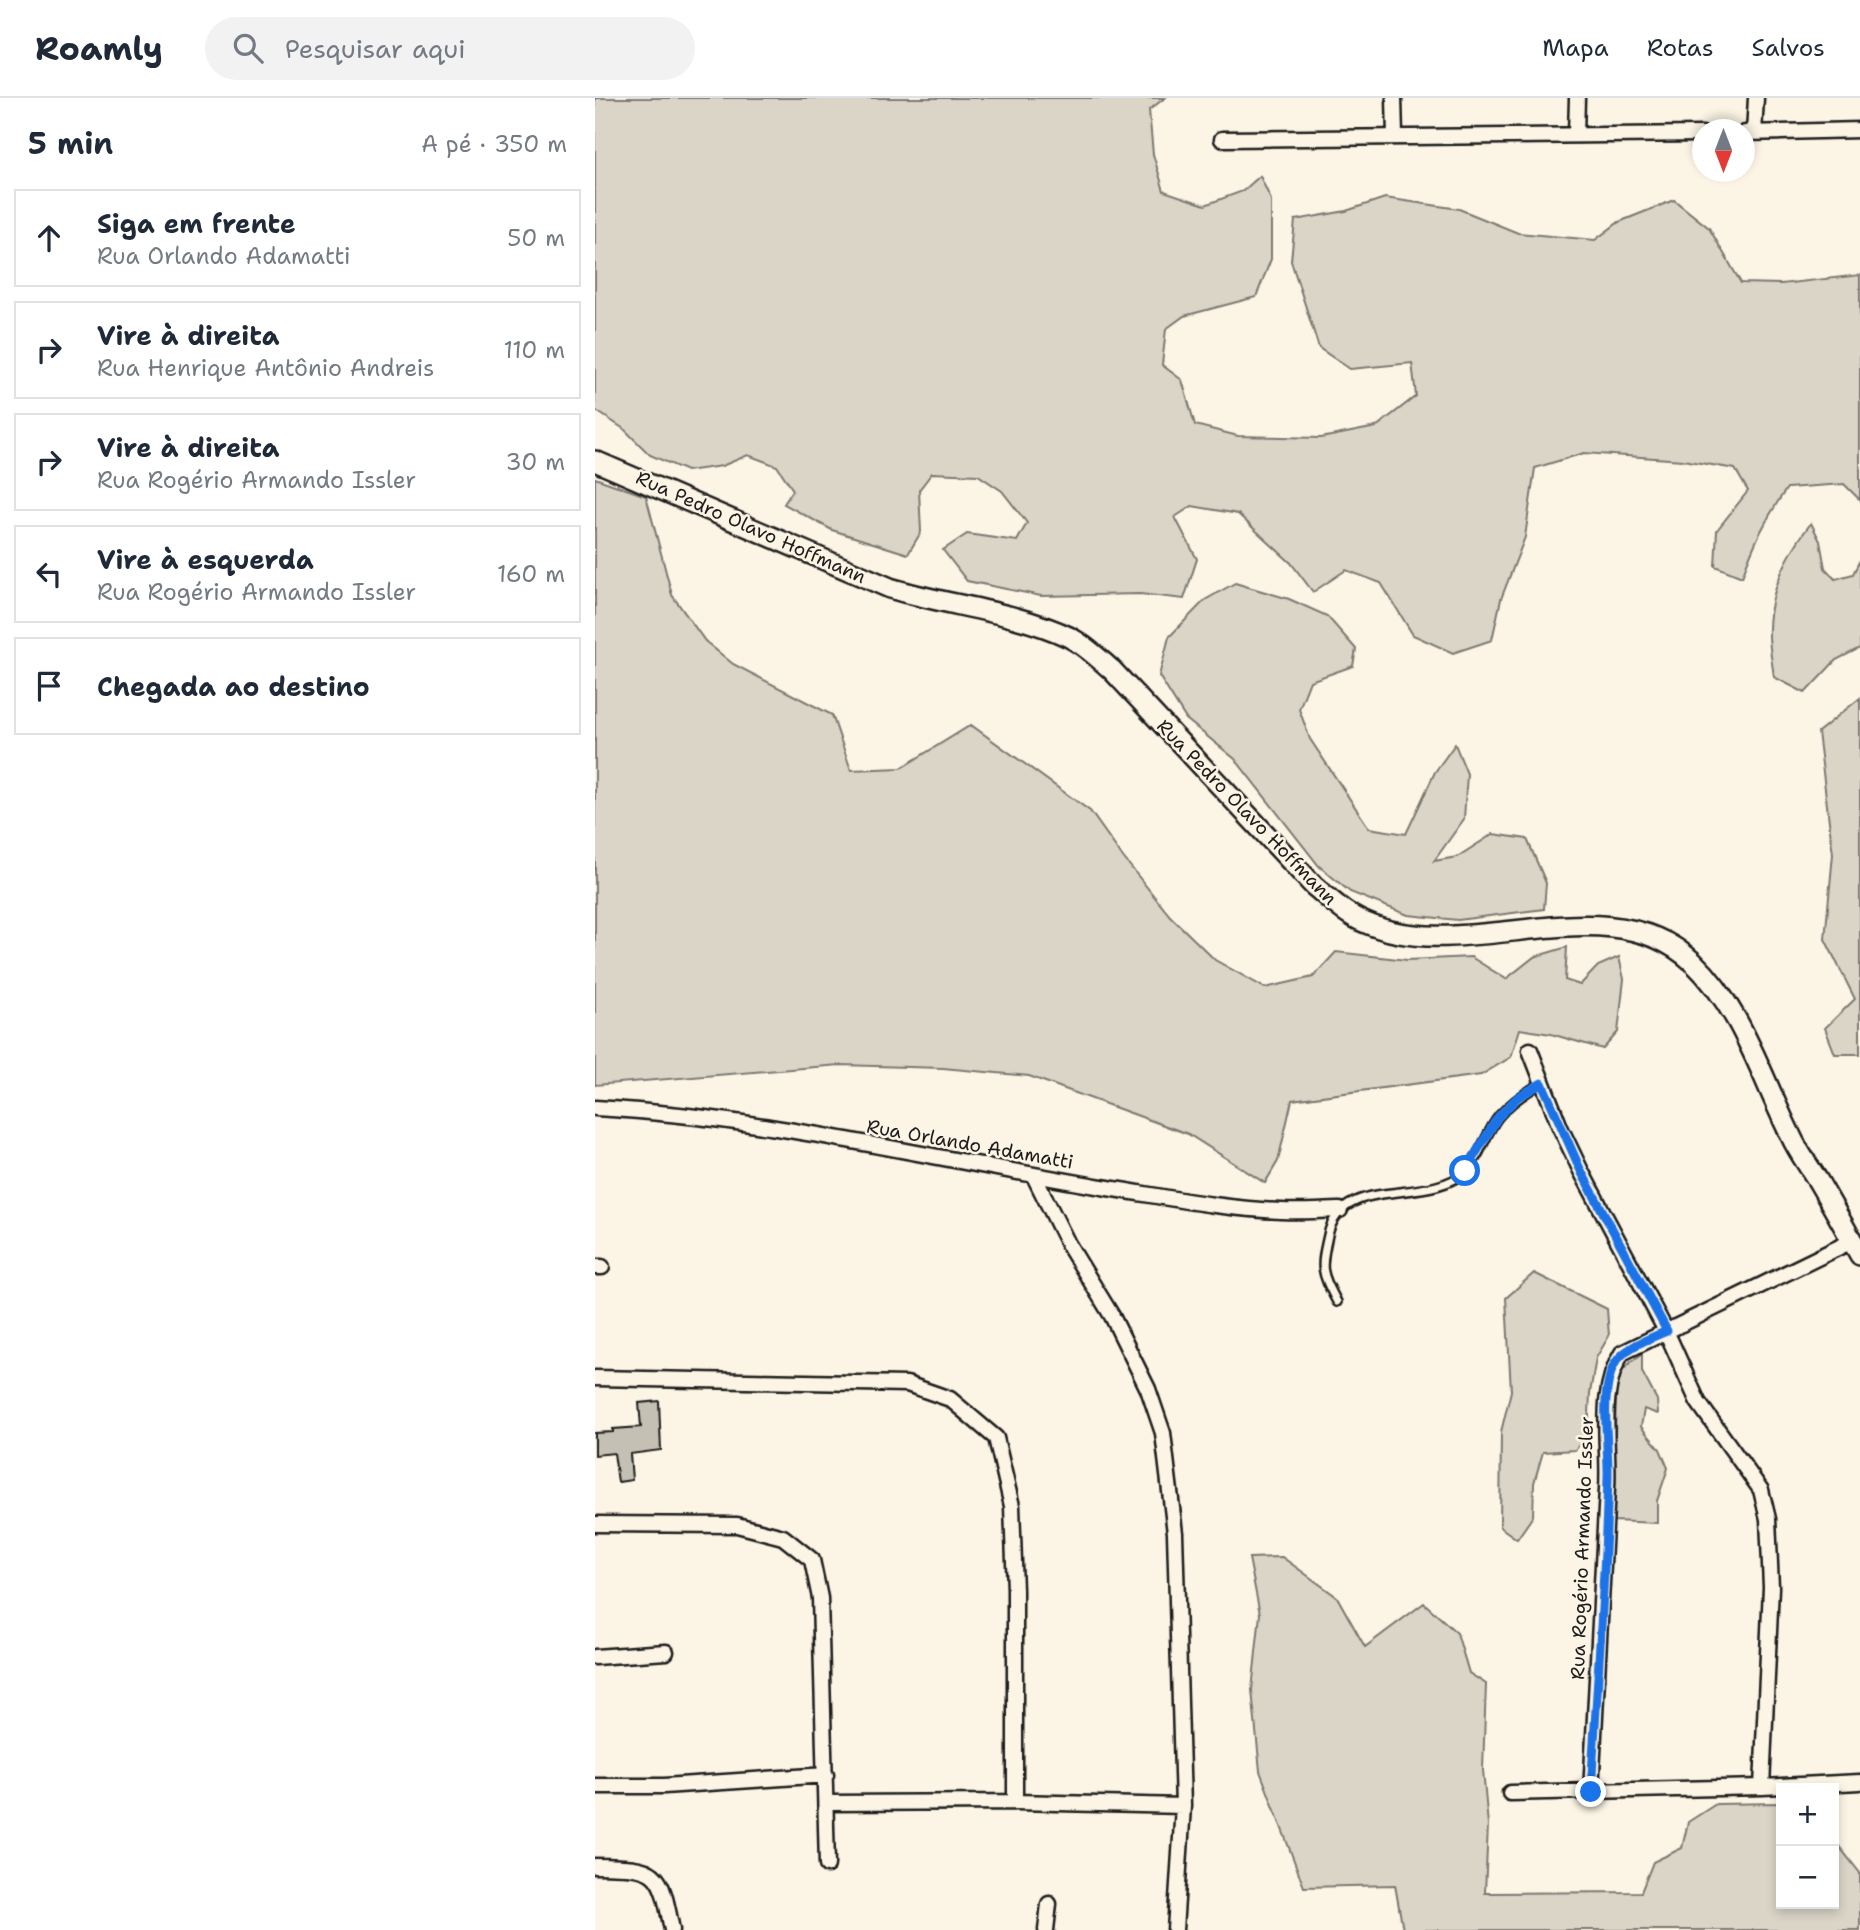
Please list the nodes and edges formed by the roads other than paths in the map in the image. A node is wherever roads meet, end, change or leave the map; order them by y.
1 (1394, 98) edge
2 (1577, 98) edge
3 (1756, 98) edge
4 (1752, 119) edge
5 (1860, 130) edge
6 (1755, 133) edge
7 (1692, 134) edge
8 (1577, 135) junction
9 (1395, 136) junction
10 (1222, 139) dead end
11 (595, 461) edge
12 (1531, 1050) dead end
13 (1542, 1083) junction
14 (595, 1108) edge
15 (1034, 1176) junction
16 (1340, 1210) junction
17 (1856, 1248) edge
18 (1337, 1302) dead end
19 (1667, 1331) junction
20 (595, 1378) edge
21 (595, 1524) edge
22 (666, 1652) dead end
23 (595, 1657) edge
24 (825, 1775) junction
25 (1860, 1782) edge
26 (595, 1786) edge
27 (1762, 1787) junction
28 (1591, 1792) junction
29 (1510, 1793) dead end
30 (1015, 1802) junction
31 (825, 1803) junction
32 (1183, 1806) junction
33 (827, 1865) dead end
34 (595, 1866) edge
35 (1049, 1903) dead end
36 (671, 1930) edge
37 (1046, 1930) edge
38 (1175, 1930) edge

1 - 9 street
2 - 8 street
3 - 4 street
5 - 6 street
7 - 8 street
8 - 9 street
9 - 10 street
11 - 17 street, Rua Pedro Olavo Hoffmann
12 - 13 street
13 - 16 lane, Rua Orlando Adamatti
13 - 19 street
14 - 15 street, Rua Orlando Adamatti
15 - 16 street, Rua Orlando Adamatti
15 - 32 street
16 - 18 lane
17 - 19 street, Rua Rogério Armando Issler
19 - 27 street
19 - 28 street, Rua Rogério Armando Issler
20 - 30 street
21 - 24 street
22 - 23 street
24 - 26 street
24 - 31 street
25 - 27 street
27 - 28 street
28 - 29 street
30 - 31 street
30 - 32 street
31 - 33 street
32 - 38 street
34 - 36 street
35 - 37 street

